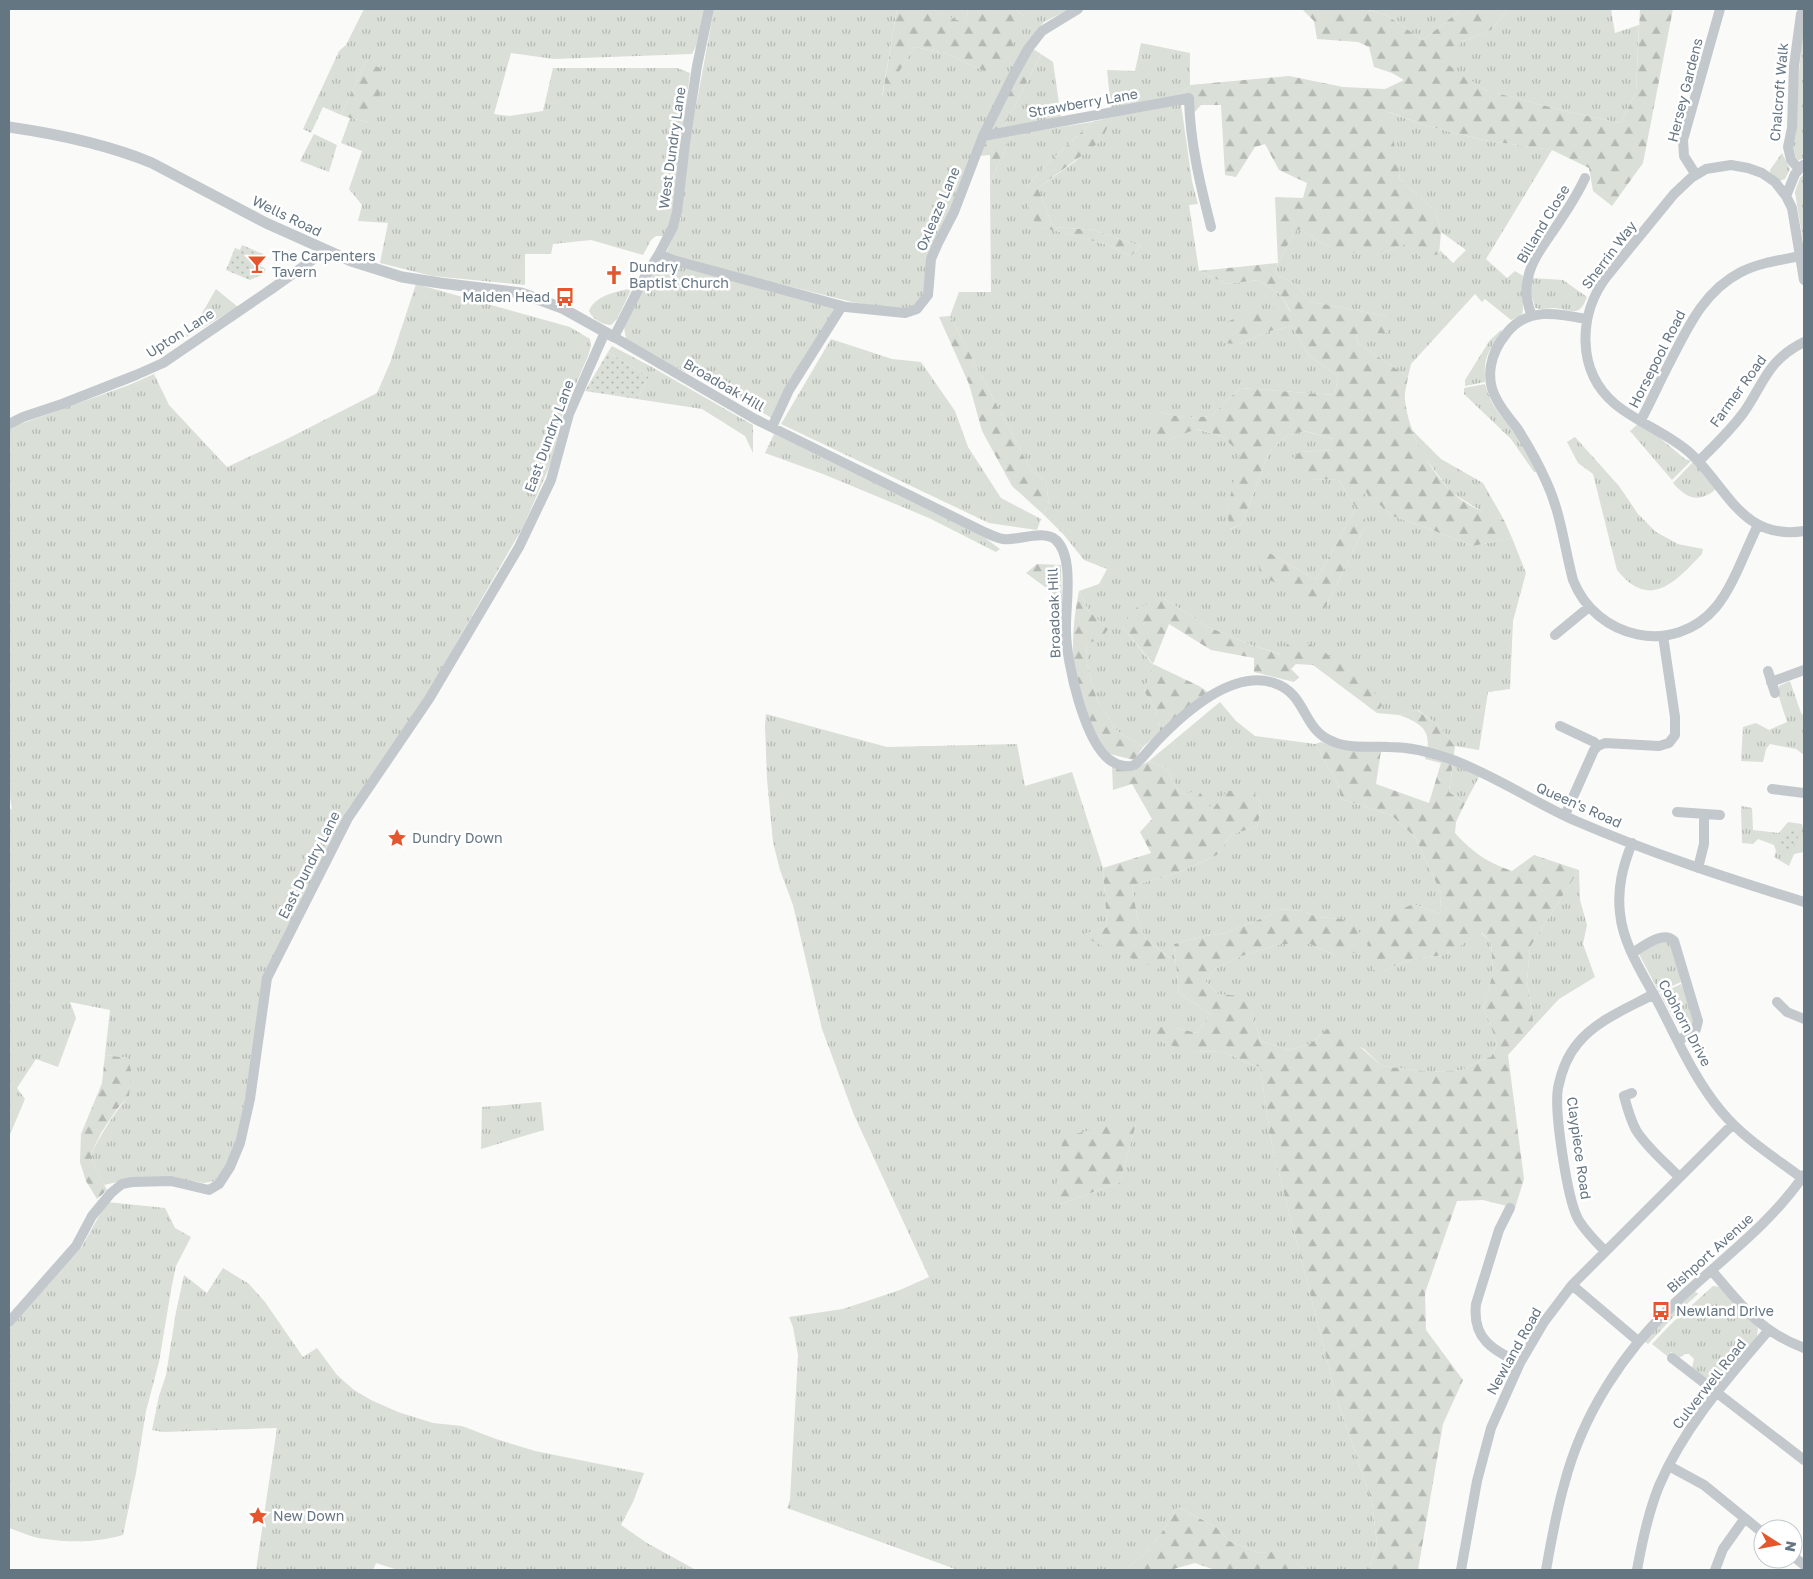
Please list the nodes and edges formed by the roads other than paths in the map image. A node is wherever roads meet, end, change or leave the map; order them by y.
1 (709, 9) edge
2 (1078, 9) edge
3 (1720, 9) edge
4 (1801, 14) dead end
5 (9, 127) edge
6 (983, 136) junction
7 (1802, 167) edge
8 (1696, 175) junction
9 (1585, 178) dead end
10 (1570, 183) dead end
11 (1580, 188) junction
12 (1786, 196) junction
13 (1211, 227) dead end
14 (325, 250) junction
15 (660, 254) junction
16 (1800, 256) junction
17 (1804, 280) edge
18 (842, 306) junction
19 (1532, 316) junction
20 (1586, 319) junction
21 (610, 334) junction
22 (1804, 342) edge
23 (1641, 420) junction
24 (9, 424) edge
25 (772, 427) junction
26 (1699, 461) junction
27 (1758, 525) junction
28 (1804, 531) edge
29 (1589, 606) junction
30 (1555, 635) dead end
31 (1663, 636) junction
32 (1804, 670) edge
33 (1768, 671) dead end
34 (1771, 682) junction
35 (1774, 693) dead end
36 (1560, 726) dead end
37 (1342, 745) joint
38 (1598, 746) junction
39 (1772, 789) dead end
40 (1804, 793) edge
41 (1677, 812) dead end
42 (1565, 815) junction
43 (1704, 815) junction
44 (1720, 815) dead end
45 (1632, 843) junction
46 (1698, 868) junction
47 (1804, 902) edge
48 (1632, 953) junction
49 (1654, 994) junction
50 (1777, 1002) dead end
51 (1804, 1020) edge
52 (1678, 1041) junction
53 (1624, 1096) dead end
54 (1733, 1124) junction
55 (1679, 1177) junction
56 (1803, 1177) edge
57 (1510, 1208) dead end
58 (1605, 1251) junction
59 (1712, 1270) junction
60 (1572, 1285) junction
61 (9, 1322) edge
62 (1768, 1331) junction
63 (1638, 1341) junction
64 (1804, 1348) edge
65 (1672, 1358) dead end
66 (1520, 1363) junction
67 (1716, 1392) junction
68 (1804, 1460) edge
69 (1669, 1466) junction
70 (1745, 1518) junction
71 (1753, 1525) edge
72 (1461, 1570) edge
73 (1546, 1570) edge
74 (1636, 1570) edge
75 (1715, 1570) edge

1 - 15 street, West Dundry Lane
2 - 6 street, Oxleaze Lane
3 - 8 street, Hersey Gardens
4 - 7 street, Chalcroft Walk
5 - 14 street, Wells Road
6 - 13 street, Strawberry Lane
6 - 18 street, Oxleaze Lane
7 - 12 street
8 - 12 street, Sherrin Way
8 - 20 street, Sherrin Way
9 - 11 street, Billand Close
10 - 11 street
11 - 19 street, Billand Close
12 - 16 street, Sherrin Way
14 - 21 street, Wells Road
14 - 24 street, Upton Lane
15 - 18 street, Oxleaze Lane
15 - 21 street, West Dundry Lane
16 - 17 street, Sherrin Way
16 - 23 street, Horsepool Road
18 - 25 street
19 - 20 street
19 - 29 street
20 - 23 street, Sherrin Way
21 - 25 street, Broadoak Hill
21 - 61 street, East Dundry Lane
22 - 26 street, Farmer Road
23 - 26 street, Sherrin Way
25 - 37 street, Broadoak Hill
26 - 27 street, Sherrin Way
27 - 28 street, Sherrin Way
27 - 31 street
29 - 30 street
29 - 31 street
31 - 38 street
32 - 34 street
33 - 34 street
34 - 35 street
36 - 38 street
37 - 42 street, Queen's Road
38 - 42 street
39 - 40 street
41 - 43 street
42 - 45 street, Queen's Road
43 - 44 street
43 - 46 street
45 - 46 street, Queen's Road
45 - 48 street, Cobhorn Drive
46 - 47 street, Queen's Road
48 - 49 street, Cobhorn Drive
48 - 52 street
49 - 52 street, Cobhorn Drive
49 - 58 street, Claypiece Road
50 - 51 street
52 - 54 street, Cobhorn Drive
53 - 55 street
54 - 55 street, Newland Road
54 - 56 street, Cobhorn Drive
55 - 58 street, Newland Road
56 - 59 street, Bishport Avenue
57 - 66 street
58 - 60 street, Newland Road
59 - 62 street
59 - 63 street, Bishport Avenue
60 - 63 street
60 - 66 street, Newland Road
62 - 64 street
62 - 67 street, Culverwell Road
63 - 73 street, Bishport Avenue
65 - 67 street
66 - 72 street, Newland Road
67 - 68 street
67 - 69 street, Culverwell Road
69 - 70 street
69 - 74 street, Culverwell Road
70 - 71 street
70 - 75 street

